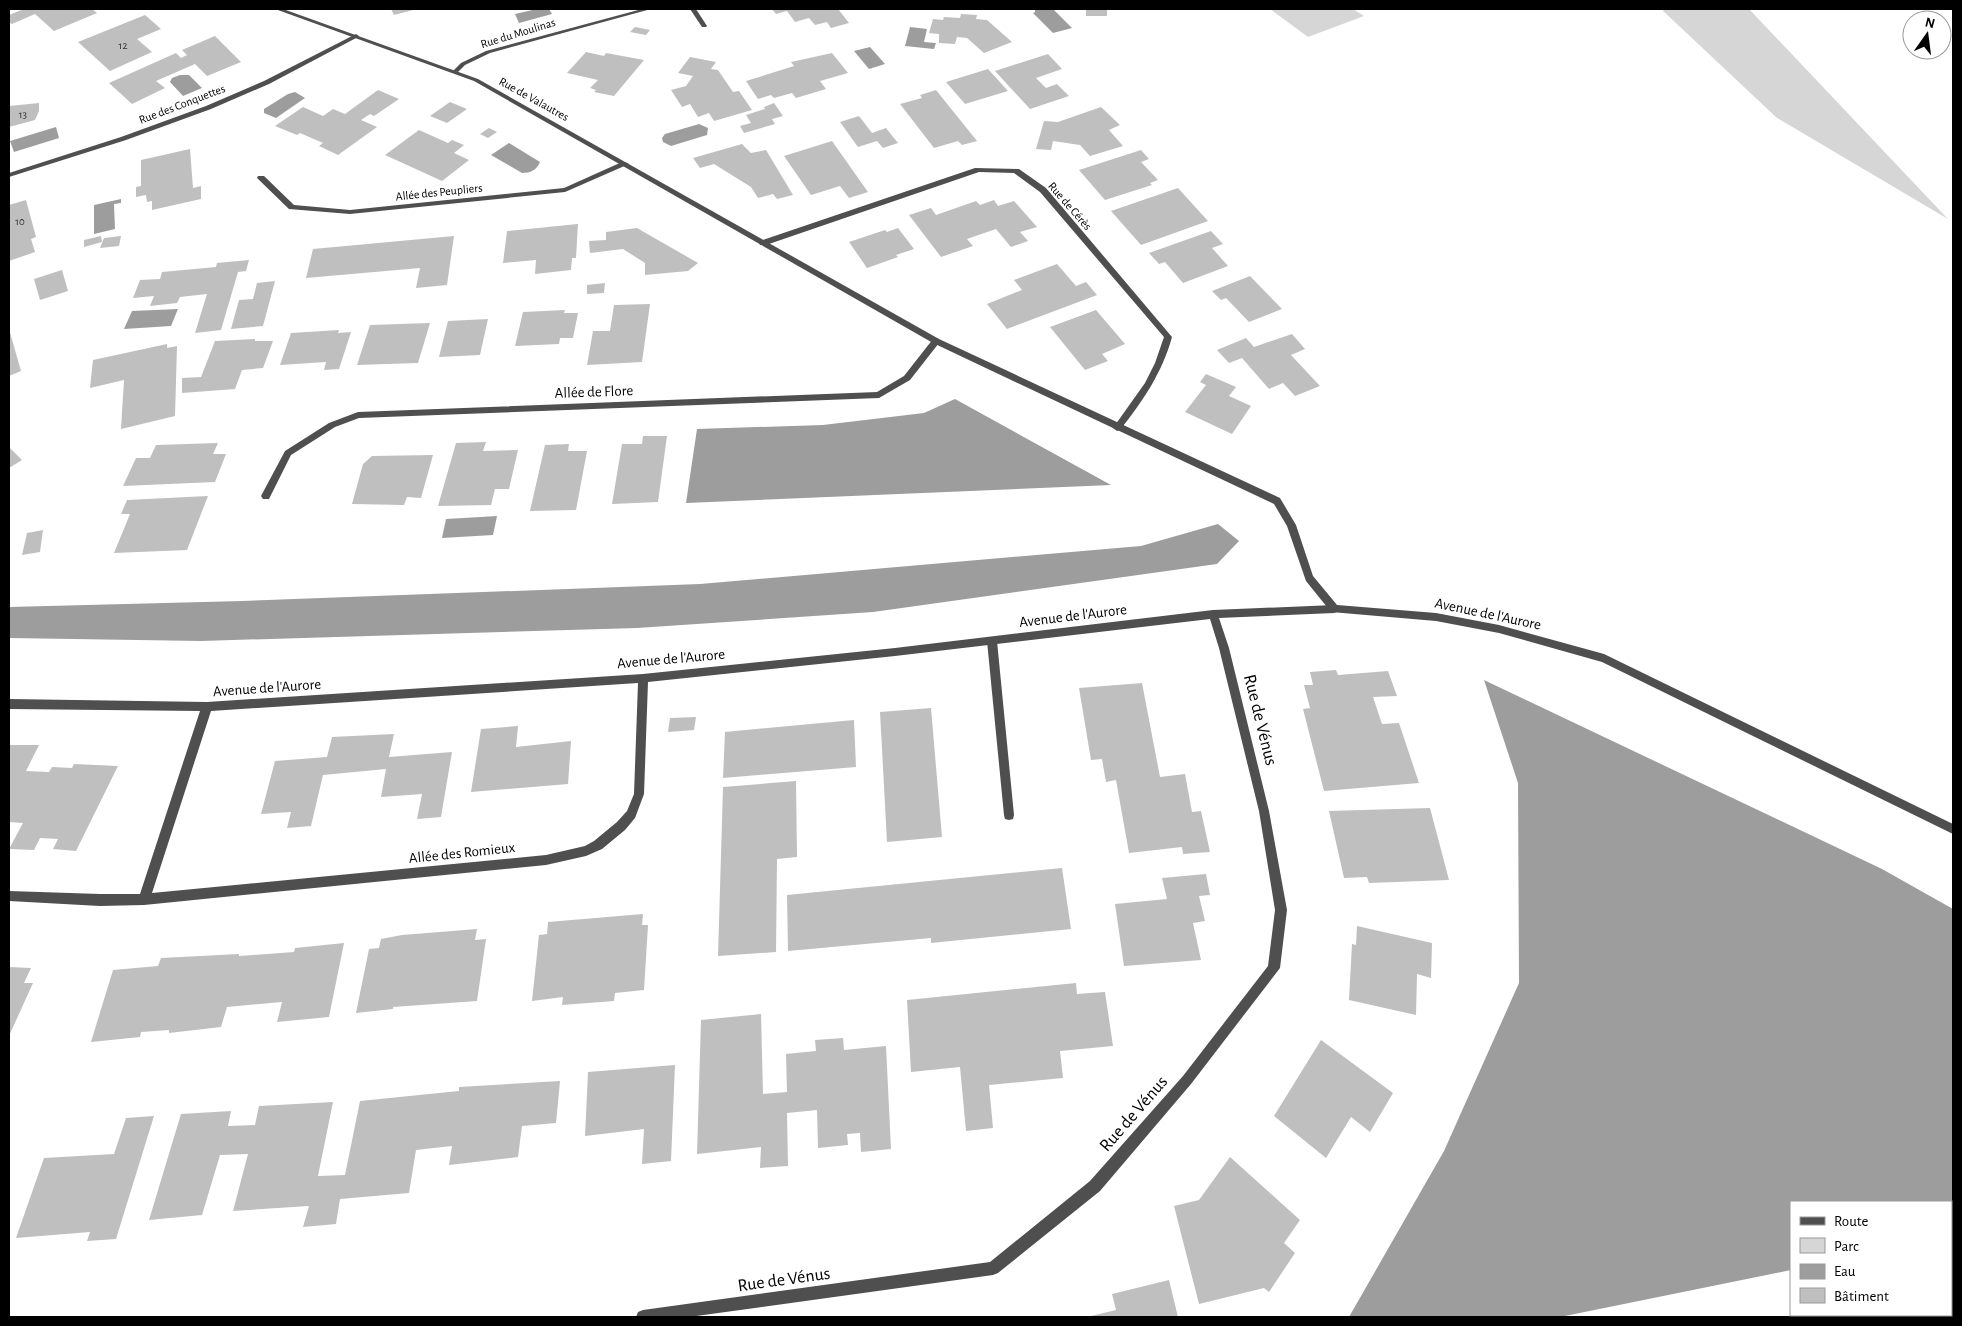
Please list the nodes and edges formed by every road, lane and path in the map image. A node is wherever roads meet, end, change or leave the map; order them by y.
1 (278, 9) edge
2 (648, 9) edge
3 (693, 9) edge
4 (704, 26) dead end
5 (356, 36) junction
6 (456, 71) junction
7 (624, 164) junction
8 (9, 175) edge
9 (261, 178) dead end
10 (763, 243) junction
11 (936, 341) junction
12 (1117, 428) junction
13 (266, 496) dead end
14 (1334, 609) junction
15 (1213, 614) junction
16 (992, 641) junction
17 (644, 678) junction
18 (9, 704) edge
19 (207, 707) junction
20 (1009, 815) dead end
21 (1953, 829) edge
22 (9, 896) edge
23 (144, 899) junction
24 (643, 1317) edge

1 - 5 street, Rue de Valautres
2 - 6 street, Rue du Moulinas
3 - 4 street
5 - 6 street, Rue de Valautres
5 - 8 street, Rue des Conquettes
6 - 7 street, Rue de Valautres
7 - 9 street, Allée des Peupliers
7 - 10 street, Rue de Valautres
10 - 11 street, Rue de Valautres
10 - 12 street, Rue de Cérès
11 - 12 street, Rue de Valautres
11 - 13 street, Allée de Flore
12 - 14 street, Rue de Valautres
14 - 15 street, Avenue de l'Aurore
14 - 21 street, Avenue de l'Aurore
15 - 16 street, Avenue de l'Aurore
15 - 24 street, Rue de Vénus
16 - 17 street, Avenue de l'Aurore
16 - 20 street
17 - 19 street, Avenue de l'Aurore
17 - 23 street, Allée des Romieux
18 - 19 street, Avenue de l'Aurore
19 - 23 street
22 - 23 street, Allée des Romieux

